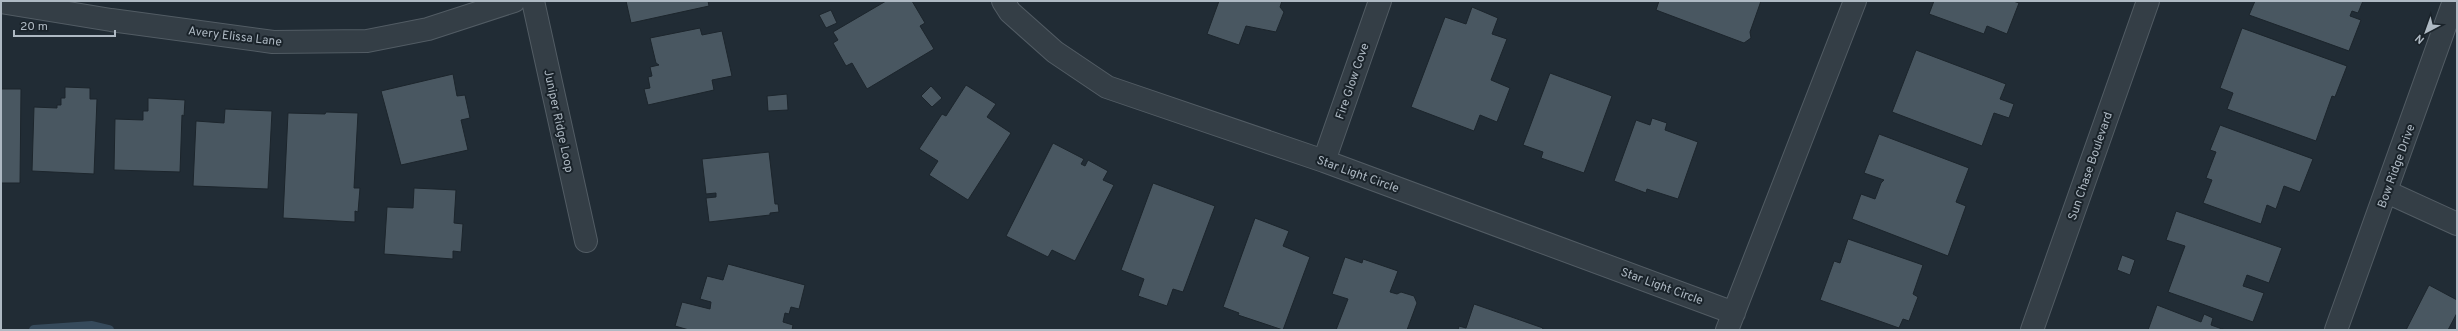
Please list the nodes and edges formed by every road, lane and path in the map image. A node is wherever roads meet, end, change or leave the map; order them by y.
1 (514, 1) edge
2 (533, 1) edge
3 (1003, 1) edge
4 (1380, 1) edge
5 (1855, 1) edge
6 (2148, 1) edge
7 (2454, 1) edge
8 (1, 2) edge
9 (1324, 161) junction
10 (2387, 192) junction
11 (2457, 224) edge
12 (586, 241) dead end
13 (1731, 322) edge
14 (2032, 330) edge
15 (2336, 330) edge

1 - 8 street, Avery Elissa Lane
2 - 12 street, Juniper Ridge Loop
3 - 9 street, Star Light Circle
4 - 9 street, Fire Glow Cove
5 - 13 street, Star Light Circle
6 - 14 street, Sun Chase Boulevard
7 - 10 street, Bow Ridge Drive
9 - 13 street, Star Light Circle
10 - 11 street
10 - 15 street, Bow Ridge Drive

